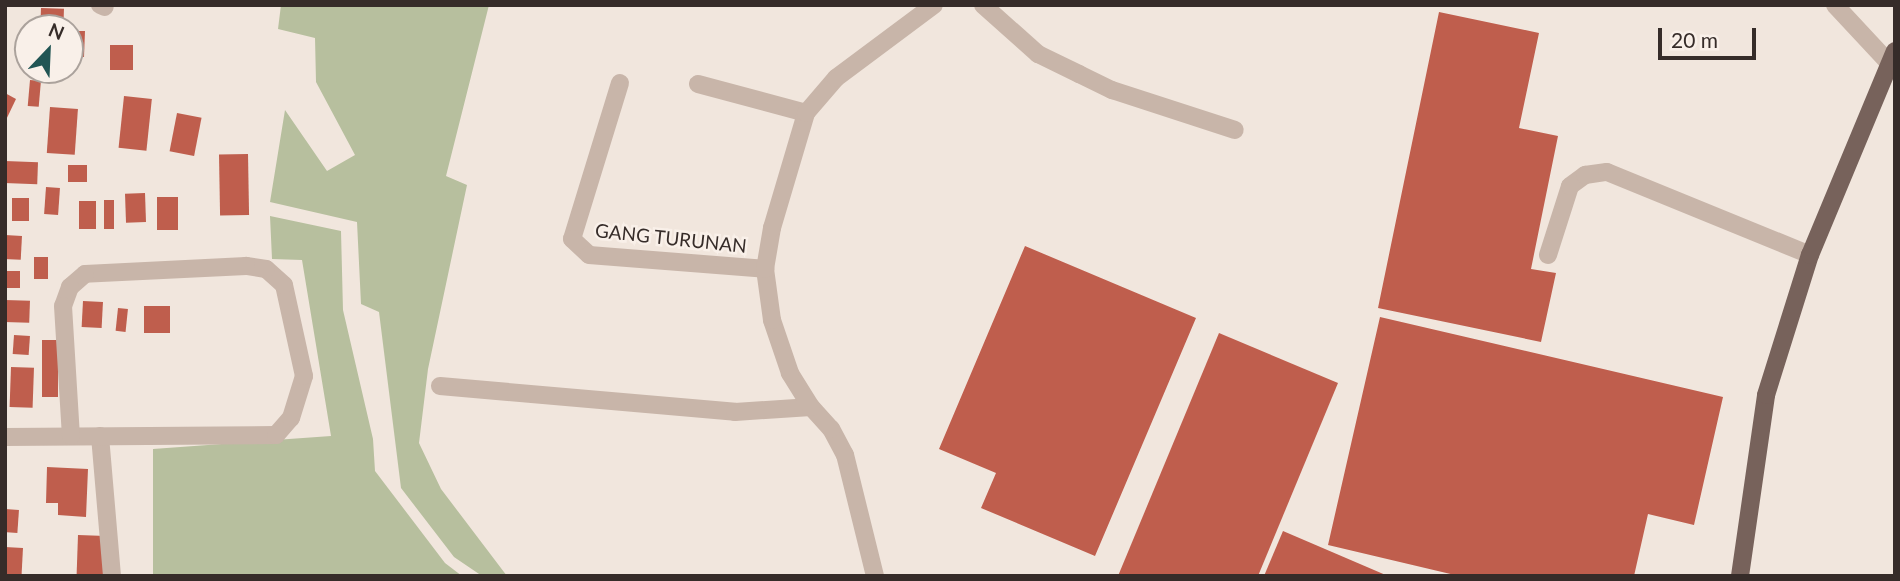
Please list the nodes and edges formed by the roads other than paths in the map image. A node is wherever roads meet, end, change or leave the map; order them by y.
1 (934, 5) edge
2 (983, 5) edge
3 (1835, 5) edge
4 (1892, 57) edge
5 (620, 83) dead end
6 (698, 84) dead end
7 (806, 113) junction
8 (1235, 130) dead end
9 (1810, 254) junction
10 (1548, 255) dead end
11 (765, 269) junction
12 (440, 386) dead end
13 (811, 407) junction
14 (71, 436) junction
15 (100, 436) junction
16 (5, 437) edge
17 (112, 576) edge
18 (876, 576) edge
19 (1740, 576) edge

1 - 7 street
2 - 8 street
3 - 4 street
4 - 9 main road
5 - 11 street, GANG TURUNAN
6 - 7 street
7 - 11 street
9 - 10 street
9 - 19 main road
11 - 13 street
12 - 13 street
13 - 18 street
14 - 15 street
14 - 15 street
14 - 16 street
15 - 17 street

